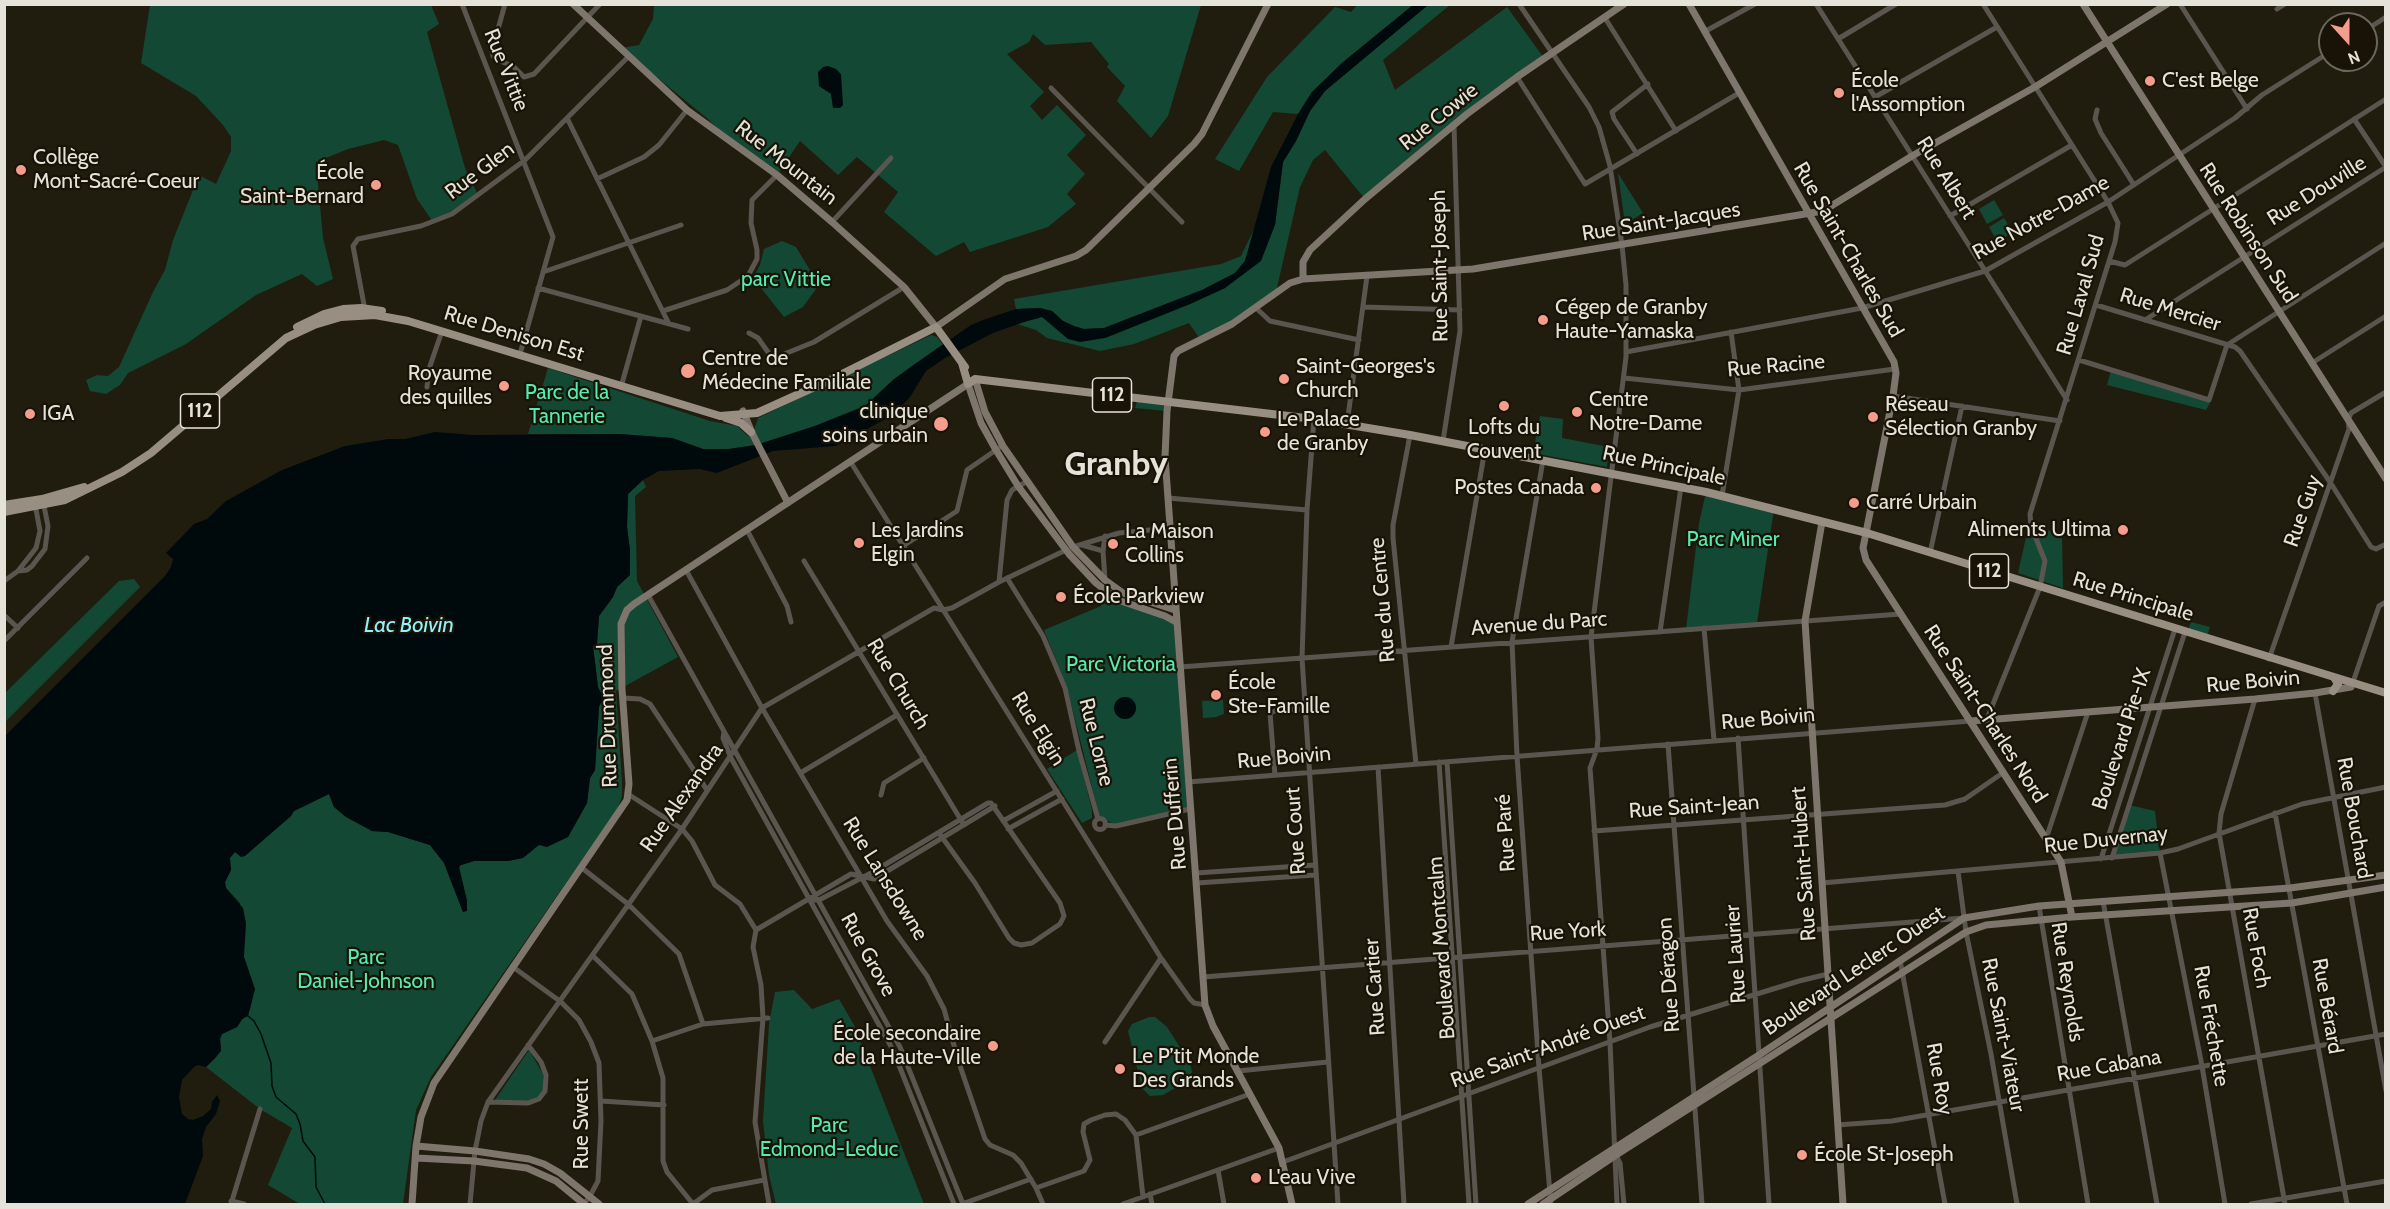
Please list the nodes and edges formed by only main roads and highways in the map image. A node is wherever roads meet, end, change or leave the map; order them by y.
1 (938, 330) joint
2 (972, 382) joint
3 (780, 402) junction
4 (695, 410) junction
5 (743, 413) junction
6 (757, 413) junction
7 (720, 416) junction
8 (39, 503) junction
9 (4, 505) edge
10 (4, 512) edge
11 (2335, 679) junction
12 (2352, 685) junction
13 (2333, 690) road end
14 (2385, 693) edge
15 (2385, 699) edge

1 - 2 main road, Rue Mountain
1 - 3 main road, Rue Denison Est
2 - 11 main road, Rue Principale / 112
3 - 5 main road
3 - 6 main road, Rue Denison Est
4 - 5 main road
4 - 7 main road, Rue Denison Est
4 - 8 main road, Rue Denison Est / 112
5 - 6 main road, Rue Denison Est
5 - 7 main road, Rue Denison Est
6 - 7 main road
8 - 9 main road, 112
8 - 10 main road, 112
11 - 12 main road, Rue Principale / 112
11 - 13 main road
12 - 14 main road, Rue Principale / 112
12 - 15 main road, Rue Principale / 112

